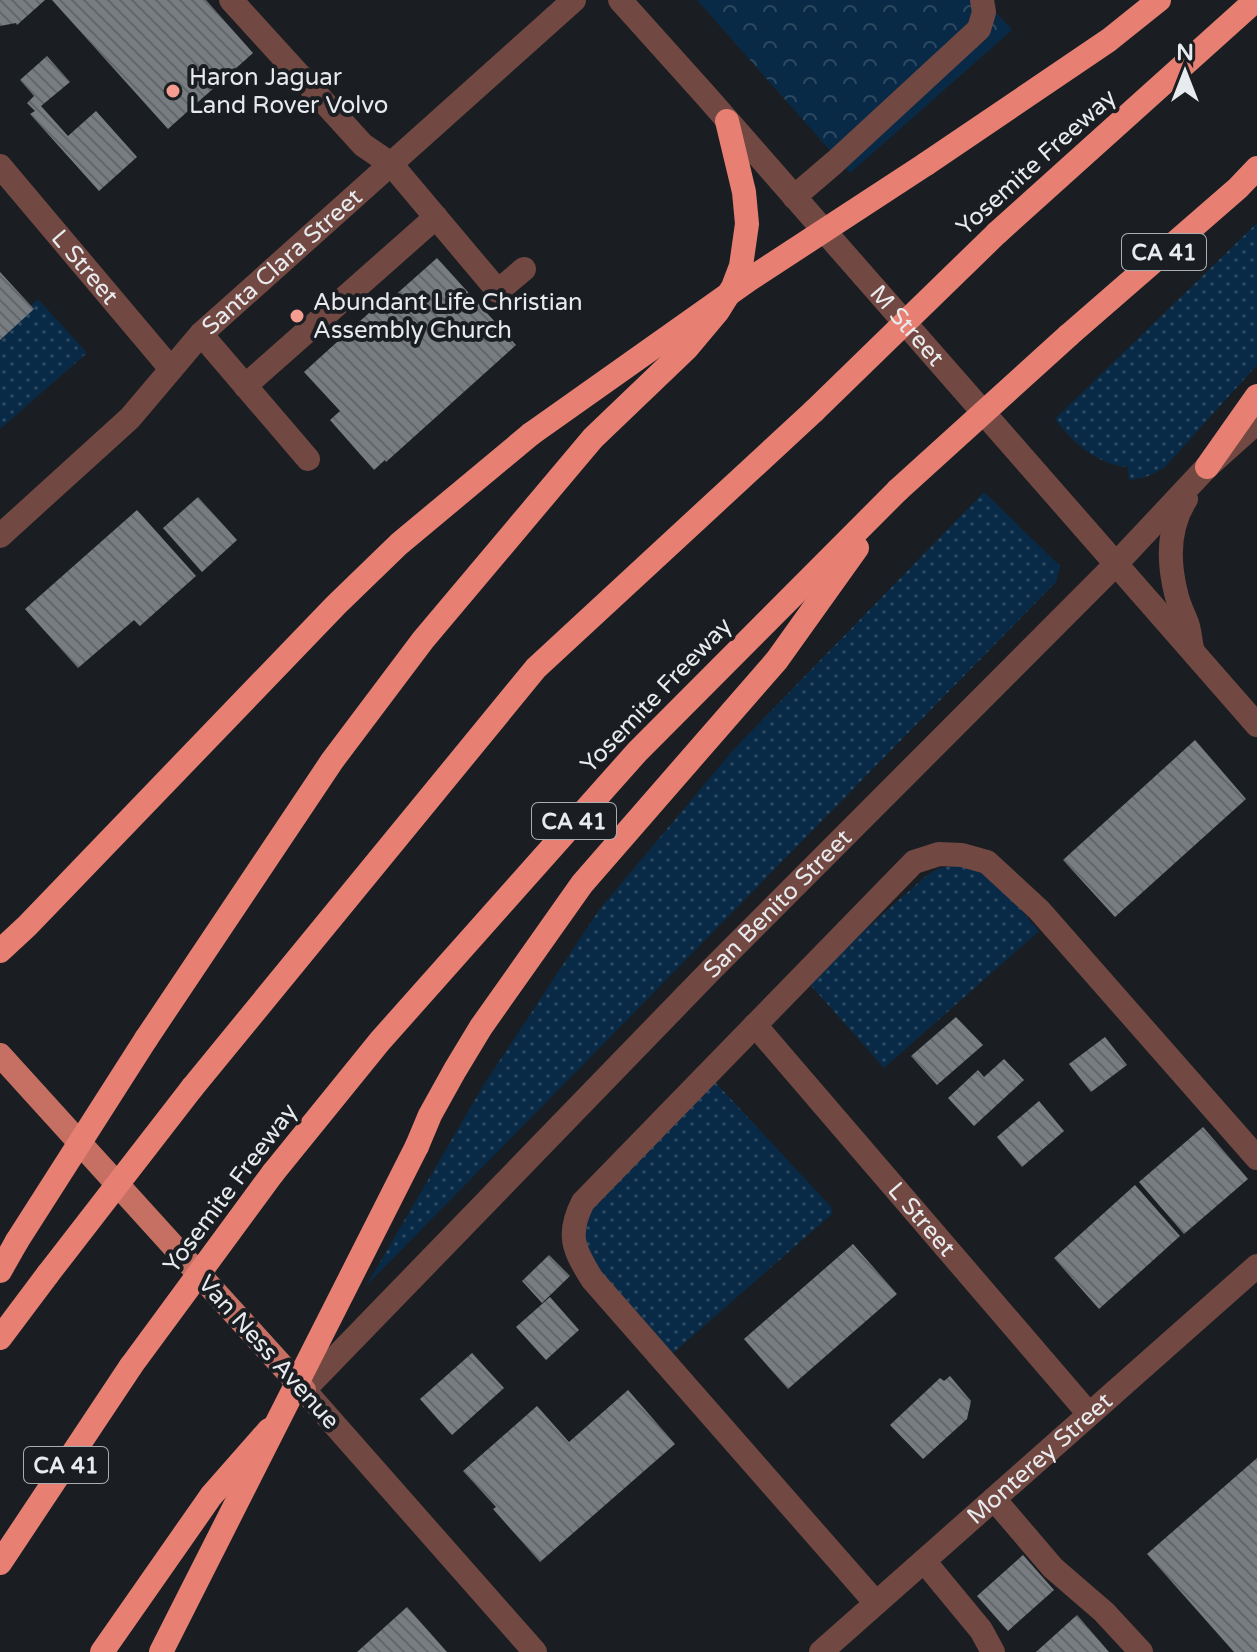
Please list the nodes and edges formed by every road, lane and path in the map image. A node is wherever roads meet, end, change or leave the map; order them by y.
1 (231, 0) edge
2 (574, 0) edge
3 (620, 0) edge
4 (982, 0) edge
5 (1159, 0) edge
6 (1256, 0) edge
7 (727, 121) junction
8 (391, 164) junction
9 (0, 166) edge
10 (1257, 168) edge
11 (794, 197) junction
12 (436, 217) junction
13 (524, 269) dead end
14 (201, 334) junction
15 (171, 369) junction
16 (245, 386) junction
17 (1257, 396) edge
18 (1257, 422) edge
19 (308, 459) dead end
20 (1207, 467) junction
21 (898, 490) junction
22 (0, 536) edge
23 (1116, 564) junction
24 (1192, 651) junction
25 (1257, 725) edge
26 (0, 951) edge
27 (755, 1025) junction
28 (0, 1055) edge
29 (1257, 1158) edge
30 (1257, 1266) edge
31 (0, 1271) edge
32 (0, 1338) edge
33 (304, 1390) junction
34 (1089, 1414) junction
35 (994, 1499) junction
36 (924, 1561) junction
37 (0, 1563) edge
38 (876, 1603) junction
39 (102, 1652) edge
40 (161, 1652) edge
41 (535, 1652) edge
42 (821, 1652) edge
43 (993, 1652) edge
44 (1141, 1652) edge

1 - 8 street
2 - 8 street, Santa Clara Street
3 - 7 street, M Street
4 - 11 street
5 - 26 highway, bridge
6 - 32 highway, Yosemite Freeway, bridge
7 - 11 street, M Street
7 - 31 highway, bridge
8 - 12 street
8 - 14 street, Santa Clara Street
9 - 15 street, L Street
10 - 21 highway, Yosemite Freeway / CA 41, bridge
11 - 23 street, M Street
12 - 13 street
12 - 16 street
14 - 15 street, Santa Clara Street
14 - 16 street
15 - 22 street, Santa Clara Street
16 - 19 street
17 - 20 highway
18 - 20 street, San Benito Street
20 - 23 street, San Benito Street
20 - 24 street, M Street
21 - 37 highway, Yosemite Freeway / CA 41, bridge
21 - 40 highway, bridge
23 - 24 street, M Street
23 - 33 street, San Benito Street
24 - 25 street, M Street
27 - 29 street
27 - 34 street, L Street
27 - 38 street
28 - 33 main road, Van Ness Avenue
30 - 34 street, Monterey Street
33 - 39 highway
33 - 41 street, Van Ness Avenue
34 - 35 street, Monterey Street
35 - 36 street, Monterey Street
35 - 44 street
36 - 38 street, Monterey Street
36 - 43 street
38 - 42 street, Monterey Street

